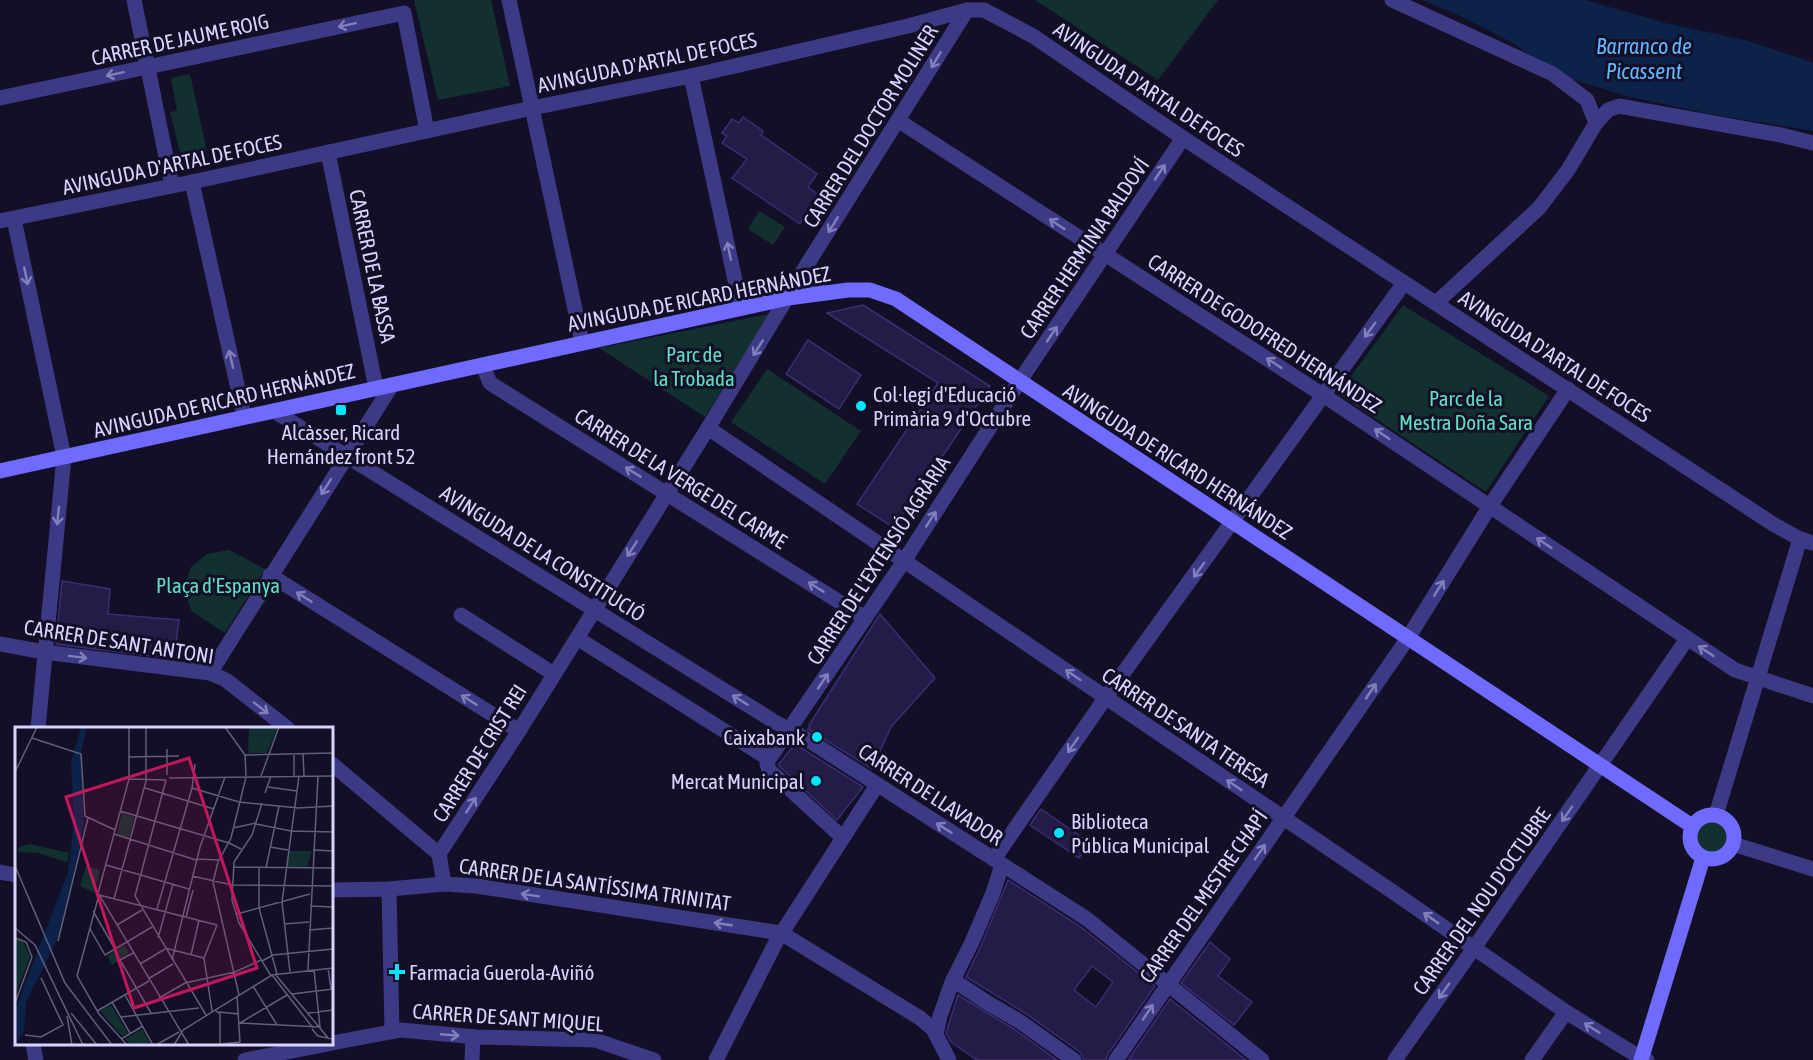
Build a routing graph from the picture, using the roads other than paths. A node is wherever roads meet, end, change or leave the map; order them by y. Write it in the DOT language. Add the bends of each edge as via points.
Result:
graph roads {
  1 [pos="134,0"];
  2 [pos="509,0"];
  3 [pos="1392,0"];
  4 [pos="964,5"];
  5 [pos="149,67"];
  6 [pos="691,76"];
  7 [pos="0,98"];
  8 [pos="532,108"];
  9 [pos="899,121"];
  10 [pos="1596,123"];
  11 [pos="427,131"];
  12 [pos="1183,138"];
  13 [pos="1813,143"];
  14 [pos="328,152"];
  15 [pos="192,182"];
  16 [pos="172,186"];
  17 [pos="7,220"];
  18 [pos="1104,254"];
  19 [pos="808,263"];
  20 [pos="1404,283"];
  21 [pos="824,293"];
  22 [pos="788,298"];
  23 [pos="1436,303"];
  24 [pos="741,308"];
  25 [pos="582,342"];
  26 [pos="483,366"];
  27 [pos="1019,382"];
  28 [pos="384,386"];
  29 [pos="1568,389"];
  30 [pos="1323,395"];
  31 [pos="274,411"];
  32 [pos="244,416"];
  33 [pos="708,428"];
  34 [pos="346,455"];
  35 [pos="64,458"];
  36 [pos="0,471"];
  37 [pos="667,493"];
  38 [pos="1490,506"];
  39 [pos="1233,522"];
  40 [pos="1807,541"];
  41 [pos="904,561"];
  42 [pos="270,575"];
  43 [pos="594,610"];
  44 [pos="461,615"];
  45 [pos="866,618"];
  46 [pos="577,638"];
  47 [pos="1408,638"];
  48 [pos="1687,639"];
  49 [pos="0,644"];
  50 [pos="44,652"];
  51 [pos="210,673"];
  52 [pos="554,674"];
  53 [pos="1758,679"];
  54 [pos="1813,696"];
  55 [pos="1106,697"];
  56 [pos="38,727"];
  57 [pos="285,727"];
  58 [pos="790,729"];
  59 [pos="519,731"];
  60 [pos="769,759"];
  61 [pos="333,765"];
  62 [pos="1600,766"];
  63 [pos="877,785"];
  64 [pos="1716,815"];
  65 [pos="1283,819"];
  66 [pos="1692,826"];
  67 [pos="842,837"];
  68 [pos="1733,844"];
  69 [pos="439,854"];
  70 [pos="1703,858"];
  71 [pos="998,862"];
  72 [pos="1813,869"];
  73 [pos="0,872"];
  74 [pos="15,875"];
  75 [pos="444,884"];
  76 [pos="388,889"];
  77 [pos="333,890"];
  78 [pos="781,933"];
  79 [pos="1474,948"];
  80 [pos="953,980"];
  81 [pos="1167,984"];
  82 [pos="1566,1012"];
  83 [pos="392,1031"];
  84 [pos="936,1034"];
  85 [pos="473,1037"];
  86 [pos="333,1042"];
  87 [pos="33,1045"];
  88 [pos="320,1045"];
  89 [pos="1643,1059"];
  90 [pos="36,1060"];
  91 [pos="245,1060"];
  92 [pos="472,1060"];
  93 [pos="654,1060"];
  94 [pos="716,1060"];
  95 [pos="949,1060"];
  96 [pos="1074,1060"];
  97 [pos="1116,1060"];
  98 [pos="1262,1060"];
  99 [pos="1395,1060"];
  100 [pos="1532,1060"];
  1 -- 5 [label="street"];
  2 -- 8 [label="street"];
  3 -- 10 [label="street" via="1553,74 1587,100"];
  4 -- 6 [label="street, AVINGUDA D'ARTAL DE FOCES" via="908,26"];
  4 -- 9 [label="street, CARRER DEL DOCTOR MOLINER, one-way"];
  4 -- 12 [label="street, AVINGUDA D'ARTAL DE FOCES" via="984,10 1033,36"];
  5 -- 7 [label="street, CARRER DE JAUME ROIG, one-way"];
  11 -- 5 [label="street, CARRER DE JAUME ROIG, one-way" via="404,13"];
  5 -- 16 [label="street"];
  6 -- 8 [label="street, AVINGUDA D'ARTAL DE FOCES"];
  24 -- 6 [label="street, one-way"];
  8 -- 11 [label="street, AVINGUDA D'ARTAL DE FOCES"];
  8 -- 25 [label="street"];
  18 -- 9 [label="street, CARRER DE GODOFRED HERNÁNDEZ, one-way"];
  9 -- 19 [label="street, CARRER DEL DOCTOR MOLINER, one-way"];
  10 -- 13 [label="street" via="1608,110 1619,106"];
  10 -- 23 [label="street" via="1539,208"];
  11 -- 14 [label="street, AVINGUDA D'ARTAL DE FOCES"];
  18 -- 12 [label="street, CARRER HERMINIA BALDOVÍ, one-way"];
  12 -- 20 [label="street, AVINGUDA D'ARTAL DE FOCES"];
  14 -- 15 [label="street, AVINGUDA D'ARTAL DE FOCES"];
  14 -- 28 [label="street, CARRER DE LA BASSA"];
  15 -- 16 [label="street, AVINGUDA D'ARTAL DE FOCES"];
  32 -- 15 [label="street, one-way"];
  16 -- 17 [label="street, AVINGUDA D'ARTAL DE FOCES"];
  17 -- 35 [label="street, one-way"];
  27 -- 18 [label="street, CARRER HERMINIA BALDOVÍ, one-way"];
  30 -- 18 [label="street, CARRER DE GODOFRED HERNÁNDEZ, one-way"];
  19 -- 21 [label="street" via="814,282"];
  19 -- 22 [label="street, CARRER DEL DOCTOR MOLINER"];
  20 -- 23 [label="street, AVINGUDA D'ARTAL DE FOCES"];
  20 -- 30 [label="street, one-way"];
  21 -- 22 [label="street, AVINGUDA DE RICARD HERNÁNDEZ"];
  21 -- 27 [label="street, AVINGUDA DE RICARD HERNÁNDEZ" via="870,290 896,300"];
  22 -- 24 [label="street, AVINGUDA DE RICARD HERNÁNDEZ"];
  22 -- 33 [label="street, CARRER DE CRIST REI, one-way"];
  23 -- 29 [label="street, AVINGUDA D'ARTAL DE FOCES"];
  24 -- 25 [label="street, AVINGUDA DE RICARD HERNÁNDEZ"];
  25 -- 26 [label="street, AVINGUDA DE RICARD HERNÁNDEZ"];
  26 -- 28 [label="street, AVINGUDA DE RICARD HERNÁNDEZ"];
  37 -- 26 [label="street, CARRER DE LA VERGE DEL CARME, one-way" via="490,383"];
  27 -- 39 [label="street, AVINGUDA DE RICARD HERNÁNDEZ"];
  41 -- 27 [label="street, CARRER DE L'EXTENSIÓ AGRÀRIA, one-way"];
  28 -- 31 [label="street, AVINGUDA DE RICARD HERNÁNDEZ"];
  28 -- 34 [label="street"];
  29 -- 38 [label="street, CARRER DEL MESTRE CHAPÍ"];
  29 -- 40 [label="street, AVINGUDA D'ARTAL DE FOCES" via="1773,524"];
  38 -- 30 [label="street, CARRER DE GODOFRED HERNÁNDEZ, one-way"];
  30 -- 39 [label="street"];
  31 -- 32 [label="street, AVINGUDA DE RICARD HERNÁNDEZ"];
  31 -- 34 [label="street, AVINGUDA DE LA CONSTITUCIÓ"];
  32 -- 35 [label="street, AVINGUDA DE RICARD HERNÁNDEZ"];
  33 -- 37 [label="street, CARRER DE CRIST REI"];
  33 -- 41 [label="street, CARRER DE SANTA TERESA"];
  34 -- 42 [label="street, one-way"];
  34 -- 43 [label="street, AVINGUDA DE LA CONSTITUCIÓ"];
  35 -- 36 [label="street, AVINGUDA DE RICARD HERNÁNDEZ"];
  35 -- 50 [label="street, one-way"];
  37 -- 43 [label="street, CARRER DE CRIST REI, one-way"];
  45 -- 37 [label="street, CARRER DE LA VERGE DEL CARME, one-way"];
  47 -- 38 [label="street, CARRER DEL MESTRE CHAPÍ, one-way"];
  48 -- 38 [label="street, CARRER DE GODOFRED HERNÁNDEZ, one-way"];
  39 -- 47 [label="street, AVINGUDA DE RICARD HERNÁNDEZ"];
  39 -- 55 [label="street, one-way"];
  40 -- 53 [label="street"];
  41 -- 45 [label="street, CARRER DE L'EXTENSIÓ AGRÀRIA"];
  55 -- 41 [label="street, CARRER DE SANTA TERESA, one-way"];
  42 -- 51 [label="street"];
  59 -- 42 [label="street, one-way"];
  43 -- 46 [label="street, CARRER DE CRIST REI"];
  58 -- 43 [label="street, AVINGUDA DE LA CONSTITUCIÓ, one-way"];
  44 -- 52 [label="street, CARRER DE CRIST REI"];
  58 -- 45 [label="street, CARRER DE L'EXTENSIÓ AGRÀRIA, one-way"];
  46 -- 52 [label="street, CARRER DE CRIST REI"];
  46 -- 60 [label="street"];
  47 -- 62 [label="street, AVINGUDA DE RICARD HERNÁNDEZ"];
  65 -- 47 [label="street, CARRER DEL MESTRE CHAPÍ, one-way"];
  53 -- 48 [label="street, CARRER DE GODOFRED HERNÁNDEZ, one-way" via="1735,670"];
  48 -- 62 [label="street, CARRER DEL NOU D'OCTUBRE"];
  49 -- 50 [label="street, CARRER DE SANT ANTONI"];
  50 -- 51 [label="street, CARRER DE SANT ANTONI, one-way"];
  50 -- 56 [label="street"];
  51 -- 57 [label="street, CARRER DE SANT ANTONI, one-way" via="226,680"];
  52 -- 59 [label="street, CARRER DE CRIST REI"];
  53 -- 54 [label="street, CARRER DE GODOFRED HERNÁNDEZ"];
  53 -- 64 [label="street"];
  65 -- 55 [label="street, CARRER DE SANTA TERESA, one-way"];
  55 -- 71 [label="street, one-way"];
  58 -- 60 [label="street"];
  58 -- 63 [label="street, CARRER DE LLAVADOR"];
  69 -- 59 [label="street, CARRER DE CRIST REI, one-way"];
  60 -- 67 [label="street" via="769,770"];
  61 -- 69 [label="street"];
  62 -- 66 [label="street, AVINGUDA DE RICARD HERNÁNDEZ"];
  62 -- 79 [label="street, CARRER DEL NOU D'OCTUBRE, one-way"];
  63 -- 67 [label="street"];
  71 -- 63 [label="street, CARRER DE LLAVADOR, one-way"];
  64 -- 66 [label="street" via="1702,817"];
  64 -- 68 [label="street" via="1731,825"];
  79 -- 65 [label="street, CARRER DE SANTA TERESA, one-way"];
  81 -- 65 [label="street, CARRER DEL MESTRE CHAPÍ, one-way"];
  66 -- 70 [label="street" via="1690,844"];
  67 -- 78 [label="street"];
  68 -- 70 [label="street" via="1724,856"];
  68 -- 72 [label="street"];
  69 -- 75 [label="street"];
  70 -- 89 [label="street"];
  71 -- 80 [label="street" via="989,903"];
  71 -- 81 [label="street, CARRER DE LLAVADOR" via="1087,920"];
  73 -- 74 [label="street"];
  75 -- 76 [label="street, CARRER DE LA SANTÍSSIMA TRINITAT"];
  78 -- 75 [label="street, CARRER DE LA SANTÍSSIMA TRINITAT, one-way"];
  76 -- 77 [label="street, CARRER DE LA SANTÍSSIMA TRINITAT"];
  76 -- 83 [label="street"];
  78 -- 84 [label="street" via="920,1018"];
  78 -- 94 [label="street"];
  79 -- 82 [label="street, CARRER DE SANTA TERESA"];
  79 -- 99 [label="street, CARRER DEL NOU D'OCTUBRE, one-way"];
  80 -- 84 [label="street"];
  80 -- 96 [label="street"];
  97 -- 81 [label="street, CARRER DEL MESTRE CHAPÍ, one-way"];
  81 -- 98 [label="street, CARRER DE LLAVADOR"];
  89 -- 82 [label="street, CARRER DE SANTA TERESA, one-way"];
  82 -- 100 [label="street"];
  83 -- 85 [label="street, CARRER DE SANT MIQUEL, one-way"];
  83 -- 86 [label="street, CARRER DE SANT MIQUEL"];
  84 -- 95 [label="street"];
  85 -- 92 [label="street"];
  85 -- 93 [label="street, CARRER DE SANT MIQUEL" via="595,1040"];
  87 -- 90 [label="street"];
  88 -- 91 [label="street, CARRER DE SANT MIQUEL"];
}
